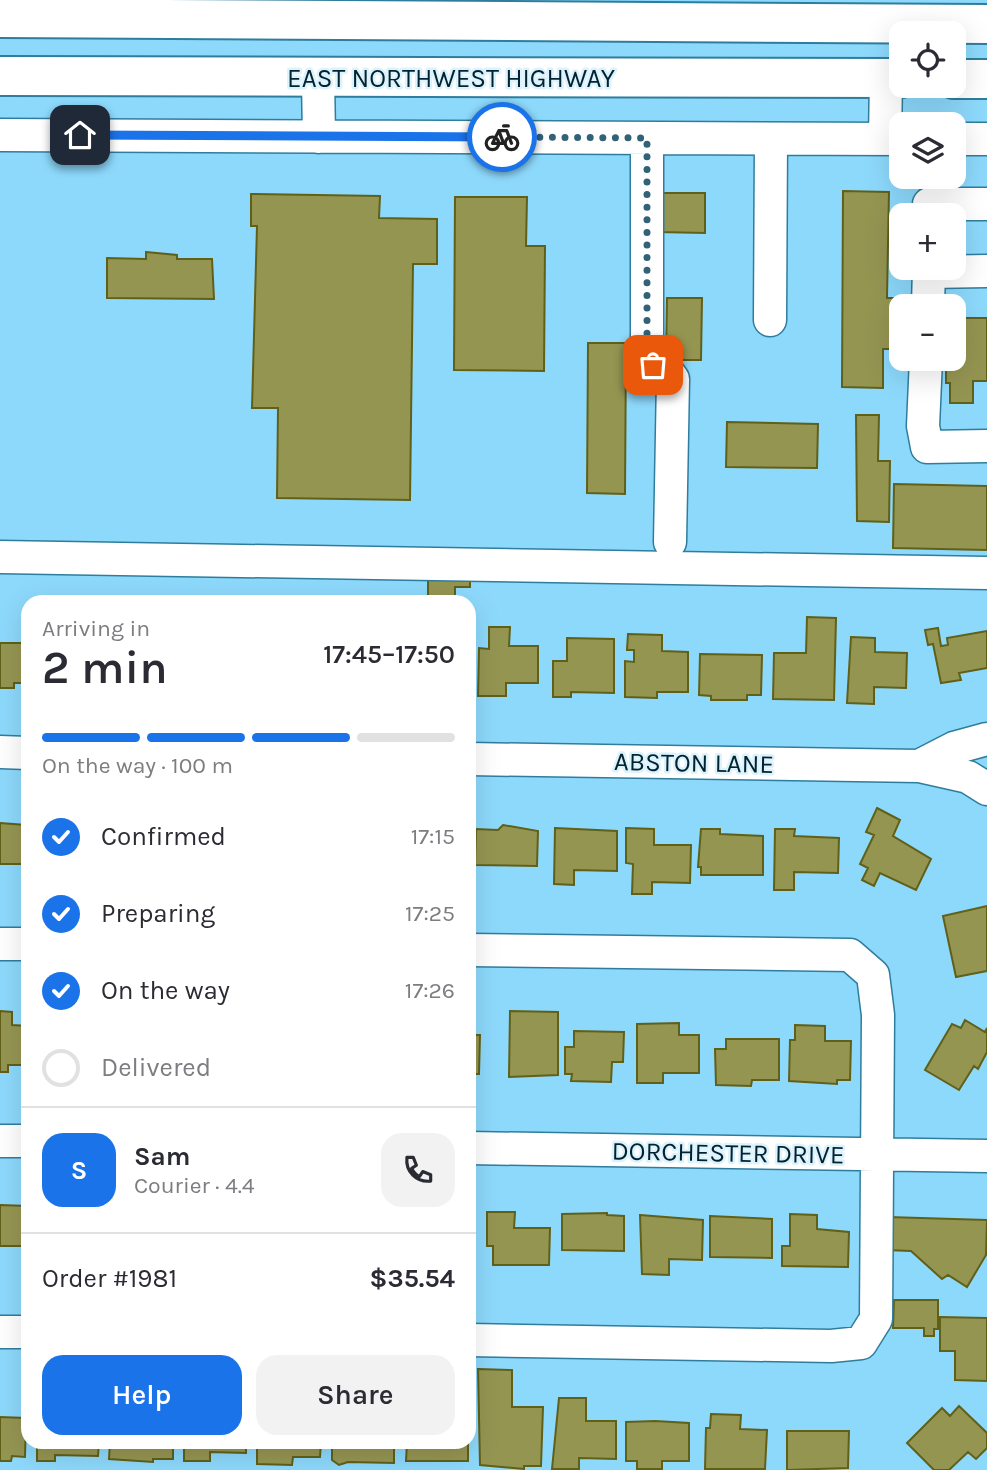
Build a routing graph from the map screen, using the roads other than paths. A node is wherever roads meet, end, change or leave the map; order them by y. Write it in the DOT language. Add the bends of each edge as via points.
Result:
graph roads {
  1 [pos="109,9"];
  2 [pos="429,10"];
  3 [pos="889,12"];
  4 [pos="0,18"];
  5 [pos="987,24"];
  6 [pos="0,76"];
  7 [pos="421,77"];
  8 [pos="318,78"];
  9 [pos="889,78"];
  10 [pos="966,79"];
  11 [pos="987,79"];
  12 [pos="0,135"];
  13 [pos="319,137"];
  14 [pos="647,138"];
  15 [pos="771,139"];
  16 [pos="889,139"];
  17 [pos="966,139"];
  18 [pos="987,139"];
  19 [pos="929,199"];
  20 [pos="987,204"];
  21 [pos="966,271"];
  22 [pos="987,271"];
  23 [pos="770,320"];
  24 [pos="925,371"];
  25 [pos="987,446"];
  26 [pos="670,542"];
  27 [pos="0,556"];
  28 [pos="987,573"];
  29 [pos="987,739"];
  30 [pos="0,752"];
  31 [pos="21,753"];
  32 [pos="476,759"];
  33 [pos="919,766"];
  34 [pos="987,789"];
  35 [pos="0,944"];
  36 [pos="21,944"];
  37 [pos="476,950"];
  38 [pos="0,1141"];
  39 [pos="21,1141"];
  40 [pos="476,1148"];
  41 [pos="876,1155"];
  42 [pos="987,1156"];
  43 [pos="0,1332"];
  44 [pos="21,1332"];
  45 [pos="476,1340"];
  1 -- 2 [label="main road"];
  1 -- 4 [label="main road"];
  2 -- 3 [label="main road"];
  2 -- 7 [label="main road"];
  3 -- 5 [label="main road"];
  6 -- 8 [label="main road, EAST NORTHWEST HIGHWAY"];
  7 -- 8 [label="main road, EAST NORTHWEST HIGHWAY"];
  7 -- 9 [label="main road, EAST NORTHWEST HIGHWAY"];
  8 -- 13 [label="street"];
  10 -- 11 [label="main road"];
  12 -- 13 [label="street"];
  13 -- 14 [label="street"];
  14 -- 15 [label="street"];
  14 -- 26 [label="street" via="647,360 673,379"];
  15 -- 16 [label="street"];
  15 -- 23 [label="street"];
  17 -- 18 [label="street"];
  19 -- 20 [label="street"];
  21 -- 22 [label="street"];
  24 -- 25 [label="street" via="923,426 928,447"];
  27 -- 28 [label="street"];
  29 -- 33 [label="street" via="954,748"];
  30 -- 31 [label="street"];
  32 -- 33 [label="street, ABSTON LANE"];
  33 -- 34 [label="street, ABSTON LANE" via="968,777"];
  35 -- 36 [label="street"];
  37 -- 41 [label="street" via="850,955 873,975 877,1001"];
  38 -- 39 [label="street"];
  40 -- 41 [label="street, DORCHESTER DRIVE"];
  41 -- 42 [label="street, DORCHESTER DRIVE"];
  41 -- 45 [label="street" via="876,1319 861,1343"];
  43 -- 44 [label="street"];
}
